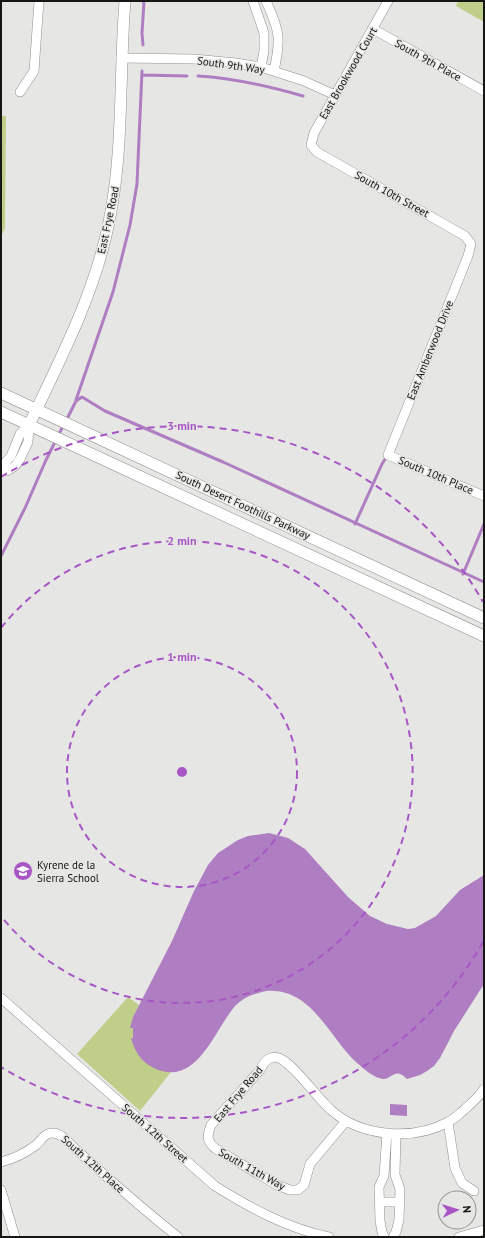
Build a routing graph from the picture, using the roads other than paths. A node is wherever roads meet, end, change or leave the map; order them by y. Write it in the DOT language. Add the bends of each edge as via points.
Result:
graph roads {
  1 [pos="39,1"];
  2 [pos="126,1"];
  3 [pos="253,1"];
  4 [pos="266,1"];
  5 [pos="388,1"];
  6 [pos="373,29"];
  7 [pos="122,58"];
  8 [pos="261,67"];
  9 [pos="274,71"];
  10 [pos="484,91"];
  11 [pos="20,92"];
  12 [pos="335,95"];
  13 [pos="311,145"];
  14 [pos="471,244"];
  15 [pos="1,393"];
  16 [pos="36,409"];
  17 [pos="1,412"];
  18 [pos="29,425"];
  19 [pos="388,455"];
  20 [pos="16,457"];
  21 [pos="1,467"];
  22 [pos="1,471"];
  23 [pos="484,496"];
  24 [pos="293,529"];
  25 [pos="287,545"];
  26 [pos="484,618"];
  27 [pos="484,636"];
  28 [pos="1,998"];
  29 [pos="484,1089"];
  30 [pos="346,1121"];
  31 [pos="448,1122"];
  32 [pos="208,1134"];
  33 [pos="391,1134"];
  34 [pos="1,1162"];
  35 [pos="1,1190"];
  36 [pos="472,1190"];
  37 [pos="379,1202"];
  38 [pos="399,1202"];
  39 [pos="484,1230"];
  40 [pos="15,1237"];
  41 [pos="178,1237"];
  42 [pos="329,1237"];
  43 [pos="384,1237"];
  44 [pos="393,1237"];
  45 [pos="460,1237"];
  1 -- 11 [label="street" via="34,71"];
  2 -- 7 [label="street, East Frye Road"];
  3 -- 8 [label="street" via="264,33 265,46"];
  4 -- 9 [label="street" via="278,32"];
  5 -- 6 [label="street, East Brookwood Court"];
  6 -- 10 [label="street, South 9th Place"];
  6 -- 12 [label="street, East Brookwood Court"];
  7 -- 8 [label="street, South 9th Way" via="194,59"];
  7 -- 16 [label="street, East Frye Road" via="117,167 106,238 80,314"];
  8 -- 9 [label="street, South 9th Way"];
  9 -- 12 [label="street, South 9th Way"];
  12 -- 13 [label="street, East Brookwood Court" via="314,133"];
  13 -- 14 [label="street, South 10th Street" via="317,152 465,236"];
  14 -- 19 [label="street, East Amberwood Drive"];
  15 -- 16 [label="street, South Desert Foothills Parkway"];
  16 -- 18 [label="street, East Frye Road"];
  16 -- 24 [label="street, South Desert Foothills Parkway"];
  17 -- 18 [label="street, South Desert Foothills Parkway"];
  18 -- 20 [label="street, East Frye Road" via="20,434"];
  18 -- 25 [label="street, South Desert Foothills Parkway"];
  19 -- 23 [label="street, South 10th Place"];
  20 -- 21 [label="street, East Frye Road"];
  20 -- 22 [label="street, East Frye Road" via="15,466"];
  24 -- 25 [label="street"];
  24 -- 26 [label="street, South Desert Foothills Parkway"];
  25 -- 27 [label="street, South Desert Foothills Parkway"];
  28 -- 42 [label="street, South 12th Street" via="215,1186 251,1208 306,1232"];
  29 -- 31 [label="street" via="470,1105"];
  30 -- 32 [label="street, South 11th Way" via="310,1164 304,1185 298,1190 277,1185 216,1149 210,1144"];
  30 -- 32 [label="street, East Frye Road" via="327,1106 285,1062 272,1057 265,1061 211,1125"];
  30 -- 33 [label="street" via="359,1127"];
  31 -- 33 [label="street" via="421,1131"];
  31 -- 36 [label="street" via="455,1168 462,1183"];
  33 -- 37 [label="street" via="384,1176 379,1187"];
  33 -- 38 [label="street" via="395,1175 400,1188"];
  34 -- 41 [label="street, South 12th Place" via="25,1152 45,1135 53,1132 62,1135 70,1145"];
  35 -- 40 [label="street"];
  37 -- 38 [label="street"];
  37 -- 43 [label="street"];
  38 -- 44 [label="street" via="399,1220"];
  39 -- 45 [label="street"];
}
